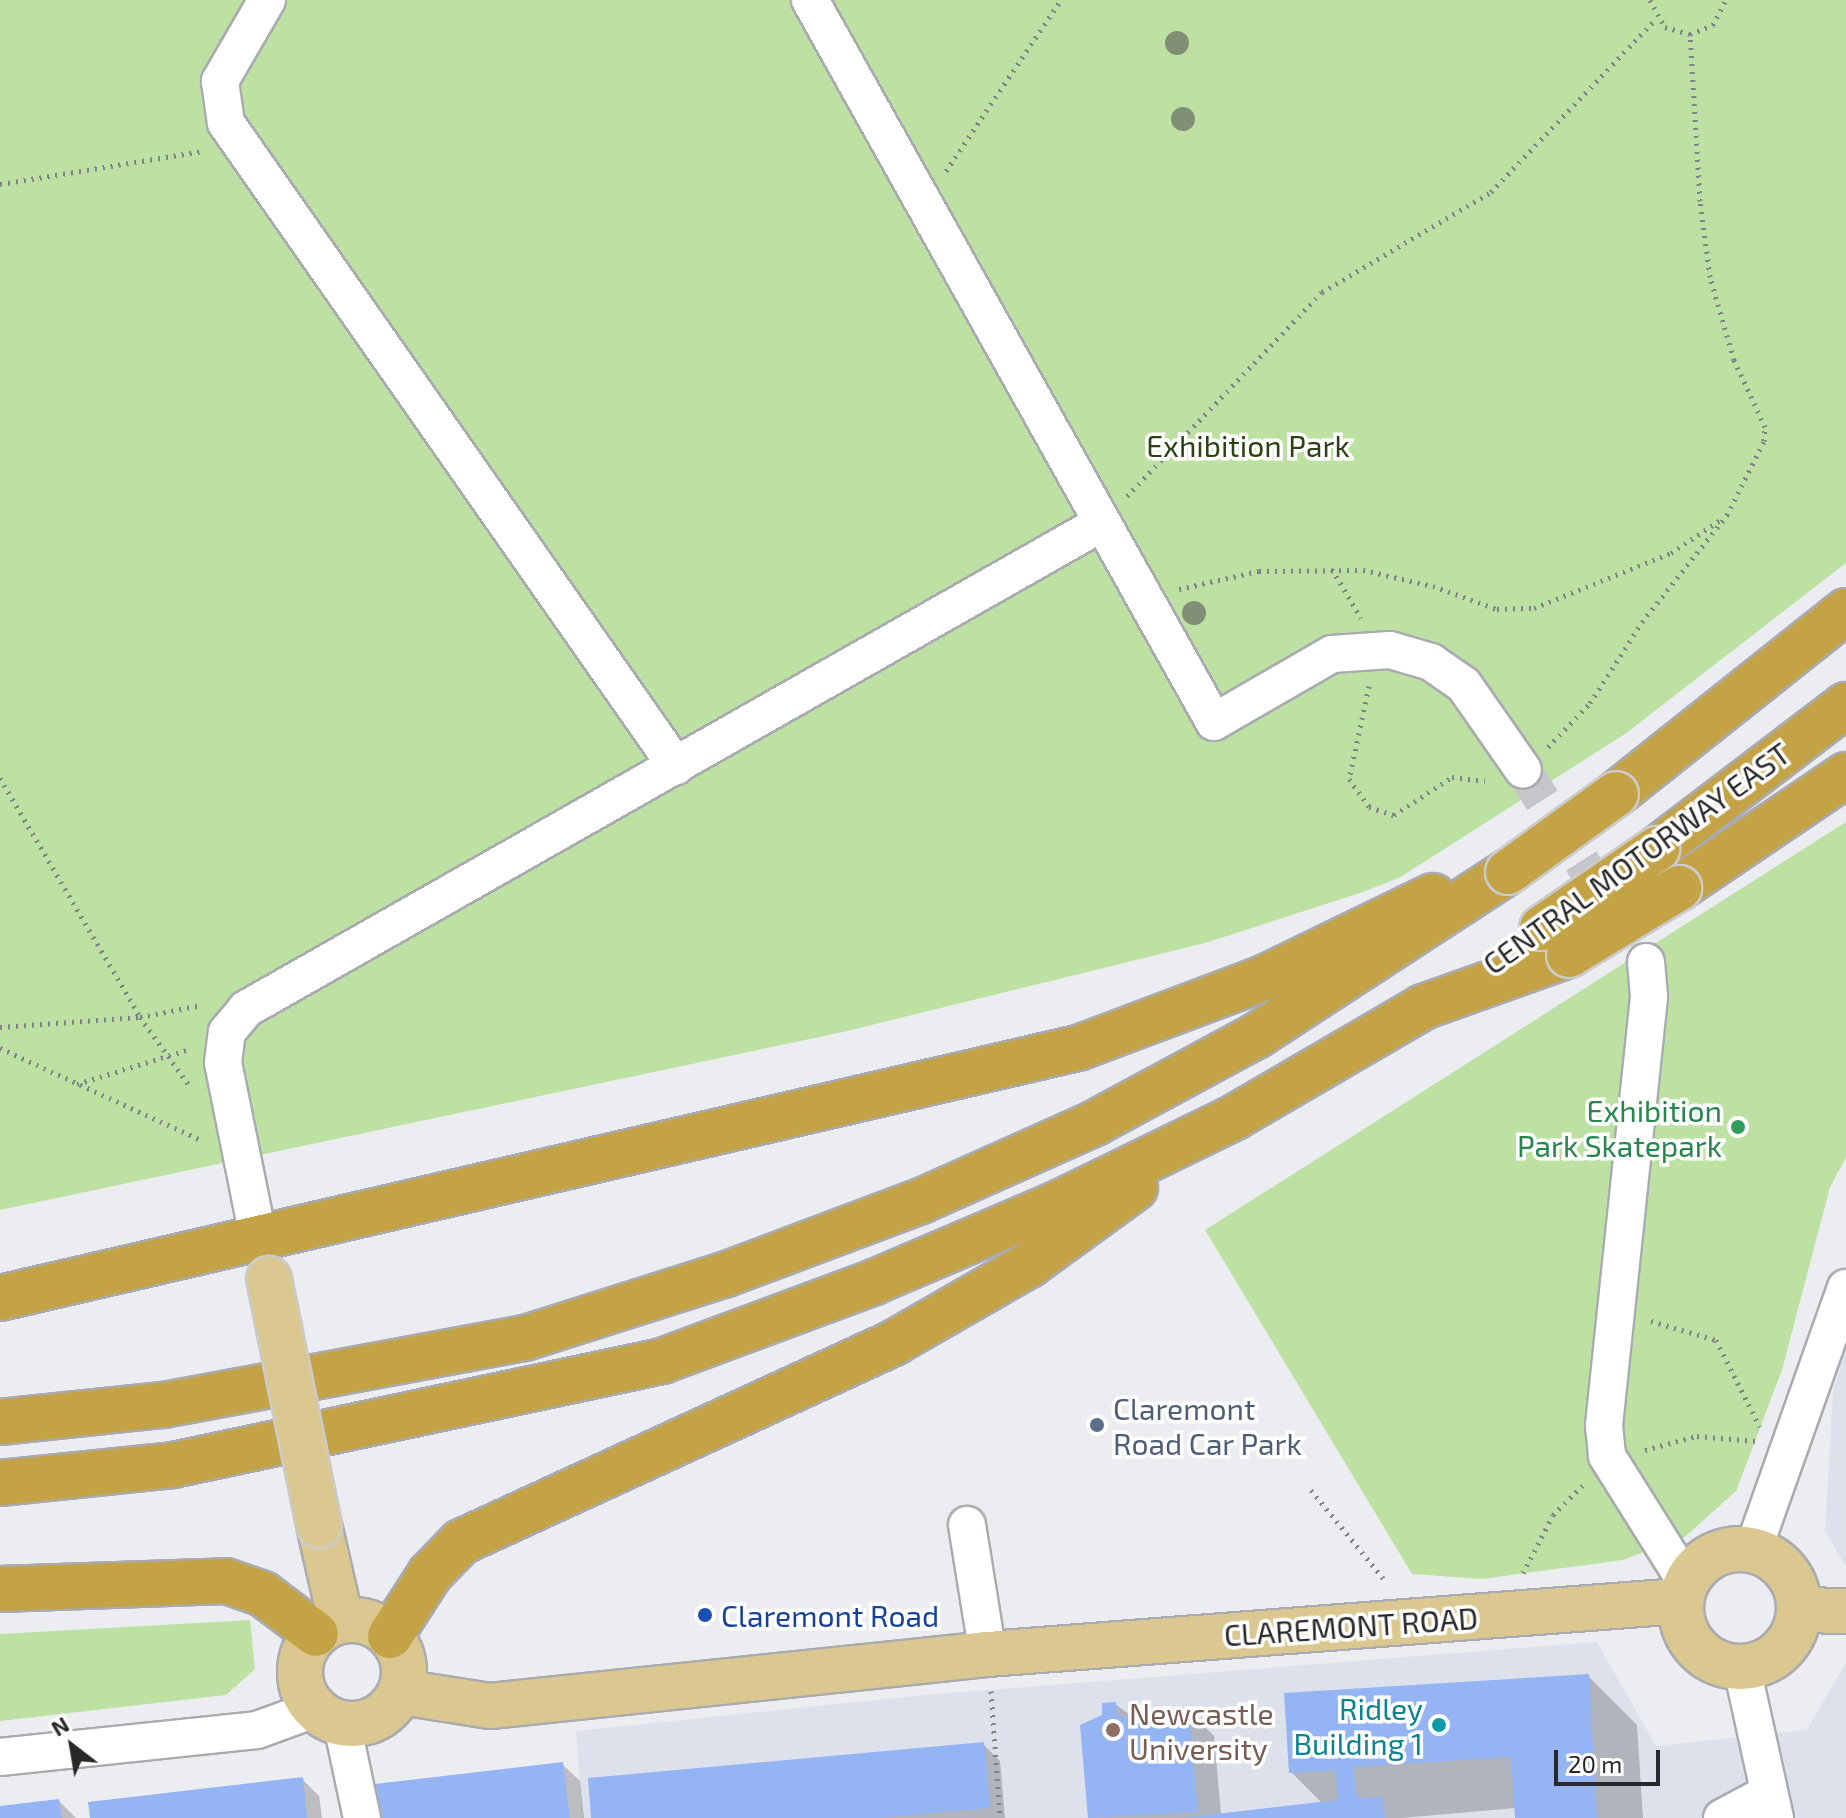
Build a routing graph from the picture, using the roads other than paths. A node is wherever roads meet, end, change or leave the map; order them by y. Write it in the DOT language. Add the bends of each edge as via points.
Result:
graph roads {
  1 [pos="267,0"];
  2 [pos="810,0"];
  3 [pos="1100,524"];
  4 [pos="1843,616"];
  5 [pos="1846,705"];
  6 [pos="676,766"];
  7 [pos="1523,770"];
  8 [pos="1846,775"];
  9 [pos="1508,872"];
  10 [pos="1556,942"];
  11 [pos="1646,962"];
  12 [pos="1235,1117"];
  13 [pos="264,1260"];
  14 [pos="1846,1288"];
  15 [pos="0,1298"];
  16 [pos="0,1422"];
  17 [pos="0,1483"];
  18 [pos="967,1525"];
  19 [pos="1753,1550"];
  20 [pos="0,1589"];
  21 [pos="1683,1592"];
  22 [pos="1799,1610"];
  23 [pos="1846,1611"];
  24 [pos="328,1628"];
  25 [pos="390,1636"];
  26 [pos="988,1654"];
  27 [pos="1742,1668"];
  28 [pos="401,1692"];
  29 [pos="328,1717"];
  30 [pos="0,1757"];
  31 [pos="1771,1806"];
  32 [pos="362,1818"];
  33 [pos="1722,1818"];
  1 -- 6 [label="street" via="220,81 219,101 240,145"];
  2 -- 3 [label="street"];
  3 -- 6 [label="street"];
  3 -- 7 [label="street" via="1214,722 1332,654 1373,649 1409,654 1448,672 1479,702"];
  4 -- 9 [label="highway, bridge"];
  5 -- 10 [label="highway, CENTRAL MOTORWAY EAST, bridge" via="1657,849"];
  6 -- 13 [label="street" via="246,1009 220,1018 240,1157"];
  8 -- 10 [label="highway, bridge" via="1679,888"];
  9 -- 13 [label="highway" via="1411,904 1262,979 1078,1048"];
  9 -- 16 [label="highway" via="1256,1036 1095,1123 921,1201 724,1275 525,1338 163,1405"];
  10 -- 12 [label="highway" via="1423,1007"];
  11 -- 21 [label="street" via="1649,997 1604,1426 1607,1456"];
  12 -- 17 [label="highway" via="1057,1204 874,1282 662,1361 173,1465"];
  12 -- 25 [label="highway" via="1029,1265 895,1342 461,1542 430,1574"];
  13 -- 15 [label="highway"];
  13 -- 24 [label="main road, bridge" via="319,1525"];
  14 -- 19 [label="street"];
  18 -- 26 [label="street"];
  19 -- 21 [label="main road" via="1725,1551 1700,1564"];
  19 -- 22 [label="main road" via="1784,1568 1795,1586"];
  20 -- 24 [label="highway" via="226,1581"];
  21 -- 26 [label="main road, CLAREMONT ROAD" via="1418,1621"];
  21 -- 27 [label="main road" via="1684,1630 1697,1650 1721,1665"];
  22 -- 23 [label="main road"];
  22 -- 27 [label="main road" via="1786,1646 1767,1662"];
  24 -- 25 [label="main road" via="376,1625"];
  24 -- 29 [label="main road" via="306,1647 300,1671"];
  25 -- 28 [label="main road" via="404,1662"];
  26 -- 28 [label="main road, CLAREMONT ROAD" via="490,1706"];
  27 -- 31 [label="street"];
  28 -- 29 [label="main road" via="377,1718"];
  29 -- 30 [label="street" via="257,1730"];
  29 -- 32 [label="street"];
  31 -- 33 [label="street"];
}
